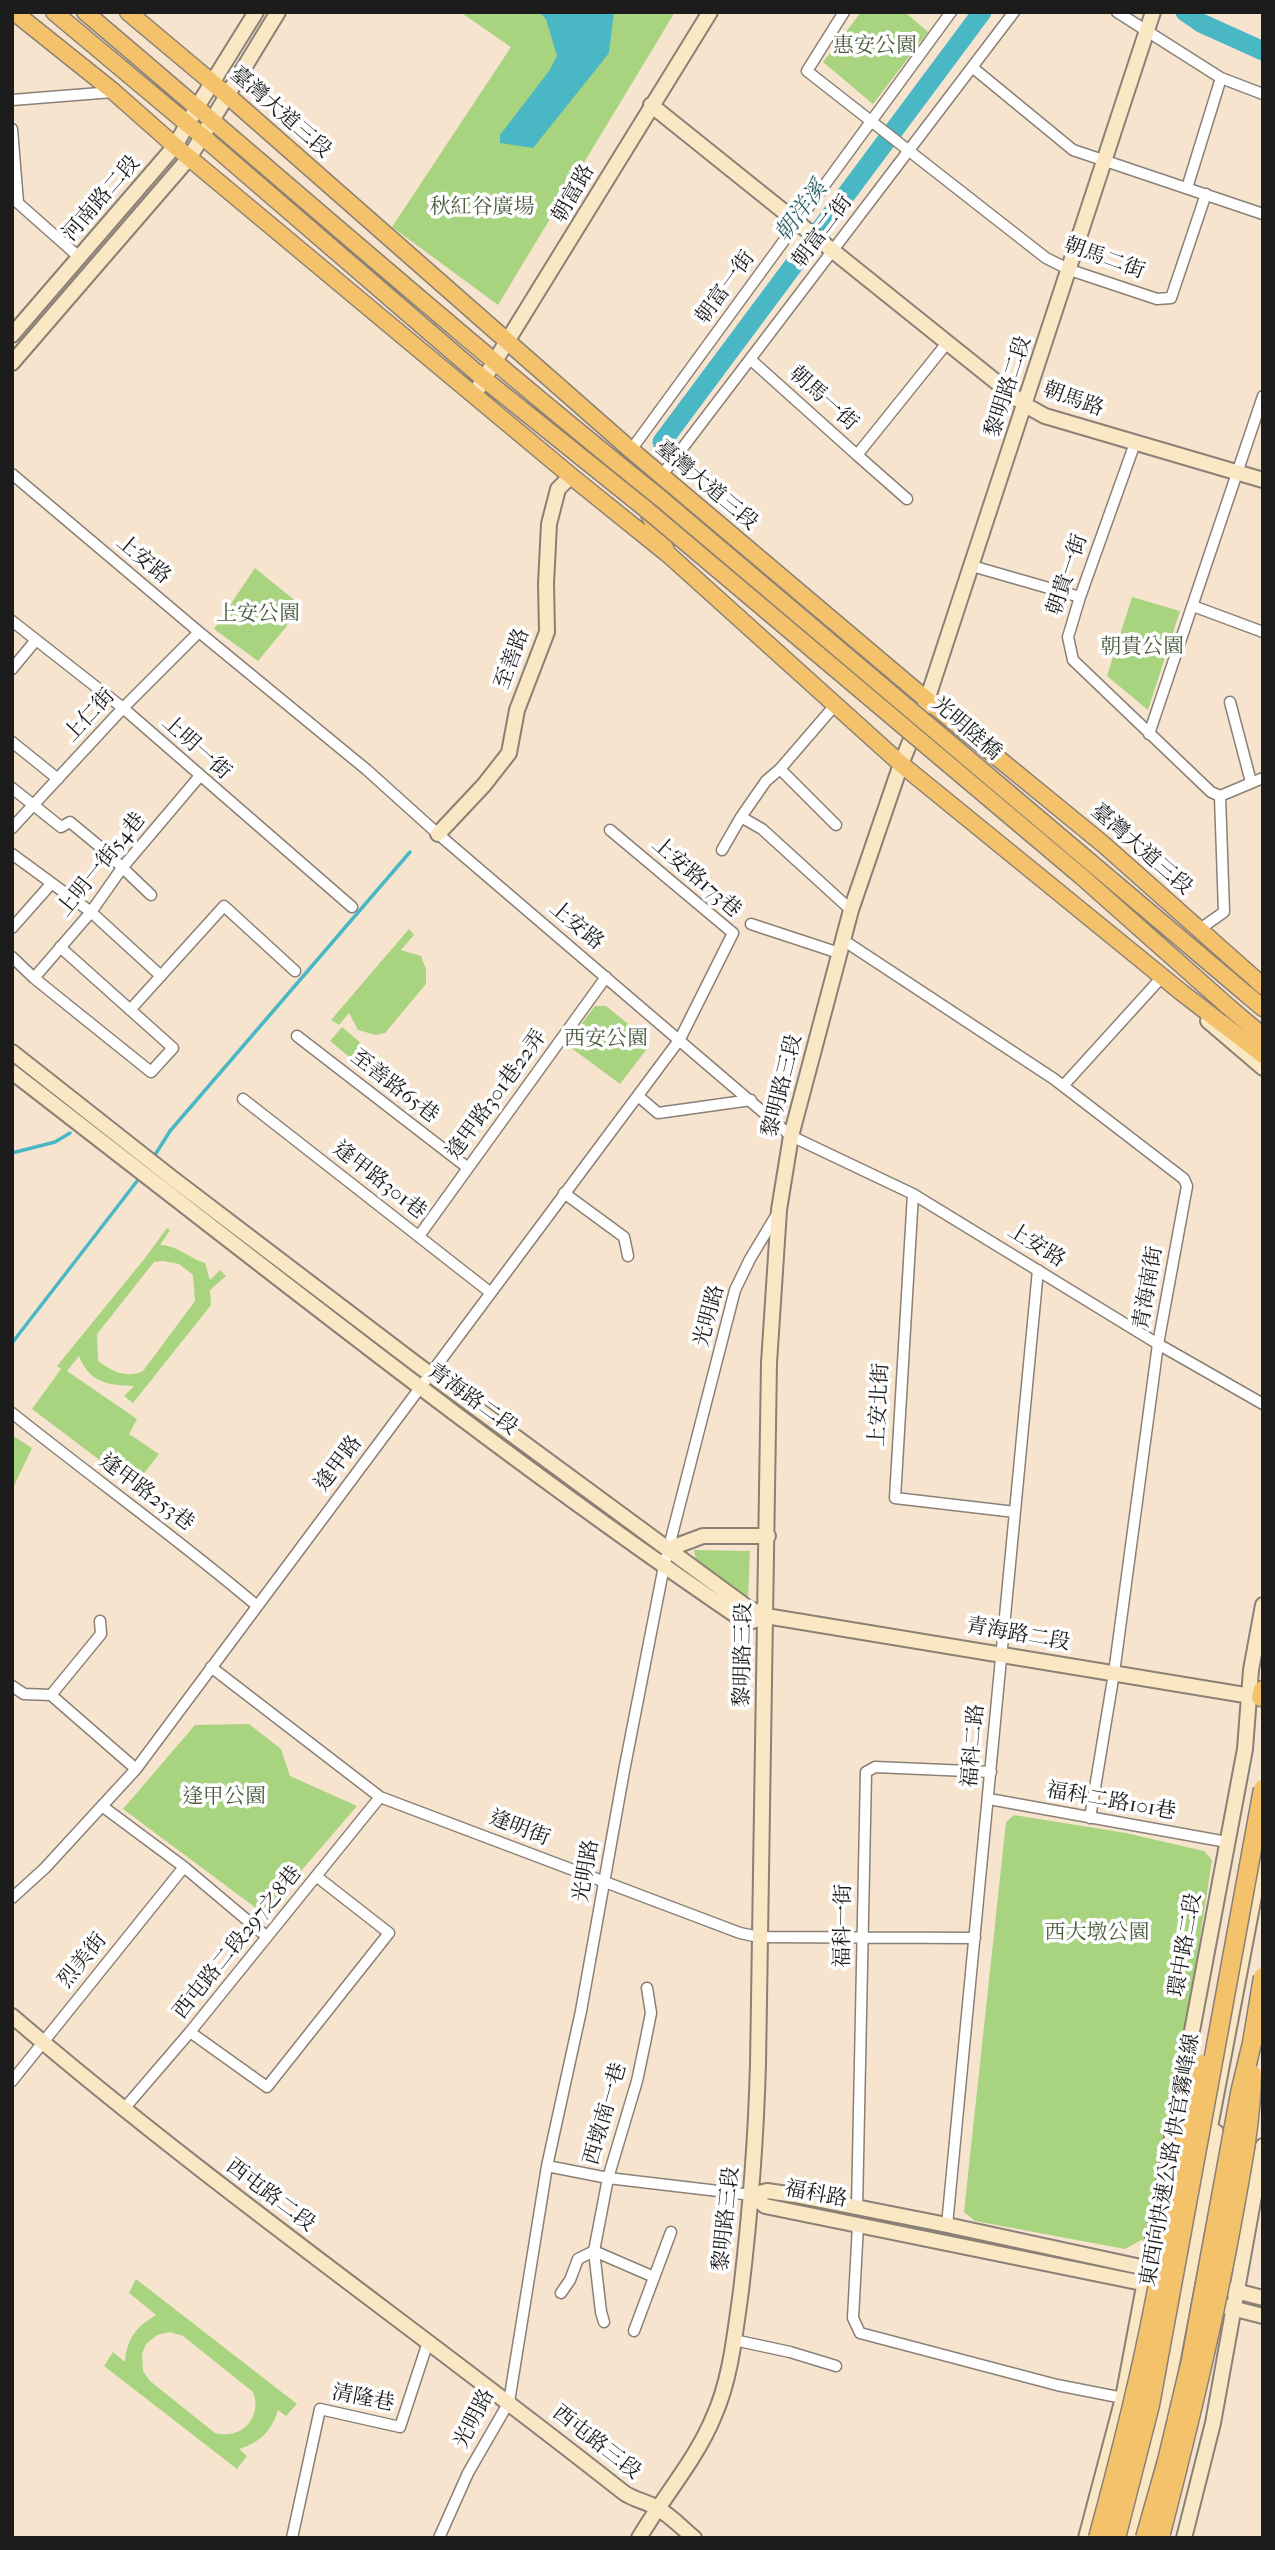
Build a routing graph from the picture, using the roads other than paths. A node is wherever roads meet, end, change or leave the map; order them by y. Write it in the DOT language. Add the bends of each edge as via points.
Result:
graph roads {
  1 [pos="14,12"];
  2 [pos="54,12"];
  3 [pos="85,12"];
  4 [pos="128,12"];
  5 [pos="256,12"];
  6 [pos="278,12"];
  7 [pos="710,12"];
  8 [pos="844,12"];
  9 [pos="951,12"];
  10 [pos="1014,12"];
  11 [pos="1117,12"];
  12 [pos="1150,22"];
  13 [pos="972,68"];
  14 [pos="1221,78"];
  15 [pos="212,82"];
  16 [pos="114,92"];
  17 [pos="227,94"];
  18 [pos="1263,94"];
  19 [pos="12,100"];
  20 [pos="651,105"];
  21 [pos="197,107"];
  22 [pos="213,119"];
  23 [pos="871,121"];
  24 [pos="187,123"];
  25 [pos="12,129"];
  26 [pos="202,136"];
  27 [pos="175,146"];
  28 [pos="909,151"];
  29 [pos="189,158"];
  30 [pos="1106,160"];
  31 [pos="1187,188"];
  32 [pos="1206,194"];
  33 [pos="1263,214"];
  34 [pos="798,222"];
  35 [pos="833,250"];
  36 [pos="79,257"];
  37 [pos="1070,270"];
  38 [pos="12,335"];
  39 [pos="508,343"];
  40 [pos="947,343"];
  41 [pos="750,359"];
  42 [pos="12,363"];
  43 [pos="495,363"];
  44 [pos="484,379"];
  45 [pos="474,396"];
  46 [pos="1263,396"];
  47 [pos="1026,405"];
  48 [pos="1135,443"];
  49 [pos="631,450"];
  50 [pos="856,455"];
  51 [pos="1238,472"];
  52 [pos="12,474"];
  53 [pos="662,475"];
  54 [pos="571,476"];
  55 [pos="1263,480"];
  56 [pos="659,497"];
  57 [pos="907,499"];
  58 [pos="647,510"];
  59 [pos="669,555"];
  60 [pos="972,566"];
  61 [pos="1080,597"];
  62 [pos="1193,606"];
  63 [pos="12,621"];
  64 [pos="199,632"];
  65 [pos="1263,632"];
  66 [pos="36,640"];
  67 [pos="12,669"];
  68 [pos="927,700"];
  69 [pos="1230,702"];
  70 [pos="836,704"];
  71 [pos="123,708"];
  72 [pos="1149,734"];
  73 [pos="12,742"];
  74 [pos="901,764"];
  75 [pos="780,769"];
  76 [pos="199,777"];
  77 [pos="1263,778"];
  78 [pos="58,779"];
  79 [pos="1251,782"];
  80 [pos="12,788"];
  81 [pos="1220,796"];
  82 [pos="34,805"];
  83 [pos="741,817"];
  84 [pos="836,825"];
  85 [pos="12,828"];
  86 [pos="610,830"];
  87 [pos="438,834"];
  88 [pos="722,850"];
  89 [pos="12,854"];
  90 [pos="122,868"];
  91 [pos="51,884"];
  92 [pos="151,895"];
  93 [pos="352,907"];
  94 [pos="851,910"];
  95 [pos="92,912"];
  96 [pos="751,924"];
  97 [pos="12,928"];
  98 [pos="1200,929"];
  99 [pos="60,947"];
  100 [pos="841,947"];
  101 [pos="12,957"];
  102 [pos="295,971"];
  103 [pos="161,976"];
  104 [pos="606,977"];
  105 [pos="1162,977"];
  106 [pos="34,978"];
  107 [pos="1263,982"];
  108 [pos="1181,992"];
  109 [pos="1263,1008"];
  110 [pos="130,1010"];
  111 [pos="297,1036"];
  112 [pos="1263,1036"];
  113 [pos="680,1039"];
  114 [pos="12,1052"];
  115 [pos="1263,1058"];
  116 [pos="1263,1068"];
  117 [pos="12,1072"];
  118 [pos="1063,1086"];
  119 [pos="638,1096"];
  120 [pos="243,1099"];
  121 [pos="751,1100"];
  122 [pos="791,1136"];
  123 [pos="131,1155"];
  124 [pos="468,1168"];
  125 [pos="167,1184"];
  126 [pos="564,1193"];
  127 [pos="913,1194"];
  128 [pos="779,1210"];
  129 [pos="419,1236"];
  130 [pos="628,1256"];
  131 [pos="1038,1270"];
  132 [pos="491,1293"];
  133 [pos="1158,1344"];
  134 [pos="430,1375"];
  135 [pos="420,1389"];
  136 [pos="1263,1405"];
  137 [pos="12,1413"];
  138 [pos="1015,1512"];
  139 [pos="768,1536"];
  140 [pos="668,1549"];
  141 [pos="664,1566"];
  142 [pos="256,1605"];
  143 [pos="1263,1605"];
  144 [pos="765,1616"];
  145 [pos="100,1621"];
  146 [pos="1002,1653"];
  147 [pos="211,1667"];
  148 [pos="1114,1673"];
  149 [pos="12,1686"];
  150 [pos="51,1695"];
  151 [pos="1259,1695"];
  152 [pos="136,1769"];
  153 [pos="991,1772"];
  154 [pos="1263,1789"];
  155 [pos="380,1797"];
  156 [pos="989,1799"];
  157 [pos="102,1806"];
  158 [pos="1090,1818"];
  159 [pos="1227,1842"];
  160 [pos="1263,1849"];
  161 [pos="184,1867"];
  162 [pos="316,1877"];
  163 [pos="605,1882"];
  164 [pos="1263,1891"];
  165 [pos="12,1898"];
  166 [pos="266,1936"];
  167 [pos="759,1937"];
  168 [pos="864,1937"];
  169 [pos="975,1938"];
  170 [pos="1232,1954"];
  171 [pos="1263,1978"];
  172 [pos="647,1987"];
  173 [pos="12,2016"];
  174 [pos="190,2032"];
  175 [pos="43,2042"];
  176 [pos="12,2081"];
  177 [pos="123,2110"];
  178 [pos="1263,2146"];
  179 [pos="547,2165"];
  180 [pos="608,2178"];
  181 [pos="752,2196"];
  182 [pos="857,2208"];
  183 [pos="858,2225"];
  184 [pos="947,2225"];
  185 [pos="671,2232"];
  186 [pos="594,2251"];
  187 [pos="1148,2268"];
  188 [pos="654,2277"];
  189 [pos="1183,2278"];
  190 [pos="1145,2283"];
  191 [pos="1235,2292"];
  192 [pos="561,2293"];
  193 [pos="1181,2294"];
  194 [pos="1263,2298"];
  195 [pos="1233,2309"];
  196 [pos="1263,2316"];
  197 [pos="604,2322"];
  198 [pos="634,2331"];
  199 [pos="734,2340"];
  200 [pos="428,2342"];
  201 [pos="836,2366"];
  202 [pos="1124,2398"];
  203 [pos="509,2402"];
  204 [pos="657,2508"];
  205 [pos="1155,2536"];
  206 [pos="292,2538"];
  207 [pos="439,2538"];
  208 [pos="639,2538"];
  209 [pos="694,2538"];
  210 [pos="1086,2538"];
  211 [pos="1098,2538"];
  212 [pos="1117,2538"];
  213 [pos="1128,2538"];
  214 [pos="1184,2538"];
  1 -- 16 [label="main road"];
  2 -- 24 [label="main road"];
  3 -- 21 [label="main road, 臺灣大道三段"];
  4 -- 15 [label="main road, 臺灣大道三段"];
  5 -- 15 [label="street, 河南路二段"];
  6 -- 17 [label="street, 河南路二段"];
  7 -- 20 [label="street, 朝富路"];
  8 -- 23 [label="street" via="807,71"];
  9 -- 23 [label="street, 朝富一街"];
  10 -- 13 [label="street, 朝富二街"];
  11 -- 12 [label="street"];
  12 -- 14 [label="street"];
  12 -- 30 [label="street, 黎明路二段"];
  13 -- 28 [label="street, 朝富二街"];
  13 -- 30 [label="street" via="1073,150"];
  14 -- 18 [label="street"];
  14 -- 31 [label="street"];
  15 -- 17 [label="main road, 臺灣大道三段"];
  15 -- 21 [label="street, 河南路二段"];
  16 -- 19 [label="street"];
  16 -- 27 [label="main road"];
  17 -- 22 [label="street, 河南路二段"];
  17 -- 39 [label="main road, 臺灣大道三段"];
  20 -- 34 [label="street"];
  20 -- 39 [label="street, 朝富路"];
  21 -- 22 [label="main road, 臺灣大道三段"];
  21 -- 24 [label="street, 河南路二段"];
  22 -- 26 [label="street, 河南路二段"];
  22 -- 43 [label="main road, 臺灣大道三段"];
  23 -- 28 [label="street, 朝馬二街"];
  23 -- 34 [label="street, 朝富一街"];
  24 -- 26 [label="main road"];
  24 -- 27 [label="street, 河南路二段"];
  25 -- 36 [label="street" via="18,203"];
  26 -- 29 [label="street, 河南路二段"];
  26 -- 44 [label="main road"];
  27 -- 29 [label="main road"];
  27 -- 36 [label="street, 河南路二段"];
  28 -- 35 [label="street, 朝富二街"];
  28 -- 37 [label="street, 朝馬二街" via="1045,258"];
  29 -- 42 [label="street, 河南路二段"];
  29 -- 45 [label="main road"];
  30 -- 31 [label="street"];
  30 -- 37 [label="street, 黎明路二段"];
  31 -- 32 [label="street"];
  32 -- 33 [label="street"];
  32 -- 37 [label="street, 朝馬二街" via="1171,298 1157,299"];
  34 -- 35 [label="street, 朝馬路"];
  34 -- 49 [label="street, 朝富一街"];
  35 -- 40 [label="street, 朝馬路"];
  35 -- 41 [label="street, 朝富二街"];
  36 -- 38 [label="street, 河南路二段"];
  37 -- 47 [label="street, 黎明路二段"];
  39 -- 43 [label="street, 朝富路"];
  39 -- 49 [label="main road, 臺灣大道三段"];
  40 -- 47 [label="street, 朝馬路"];
  40 -- 50 [label="street, 朝馬一街"];
  41 -- 50 [label="street, 朝馬一街"];
  41 -- 53 [label="street, 朝富二街"];
  43 -- 44 [label="street, 朝富路"];
  43 -- 56 [label="main road, 臺灣大道三段"];
  44 -- 45 [label="street, 朝富路"];
  44 -- 58 [label="main road"];
  45 -- 54 [label="main road"];
  46 -- 51 [label="street"];
  47 -- 48 [label="street, 朝馬路" via="1045,416"];
  47 -- 60 [label="street, 黎明路二段"];
  48 -- 51 [label="street, 朝馬路"];
  48 -- 61 [label="street, 朝貴一街"];
  49 -- 53 [label="main road, 臺灣大道三段"];
  50 -- 57 [label="street"];
  51 -- 55 [label="street, 朝馬路"];
  51 -- 62 [label="street"];
  52 -- 64 [label="street, 上安路"];
  53 -- 68 [label="main road, 臺灣大道三段"];
  54 -- 59 [label="main road"];
  54 -- 87 [label="street, 至善路" via="558,489 550,524 547,632 517,710 509,753"];
  56 -- 109 [label="main road, 光明陸橋, bridge"];
  58 -- 59 [label="main road"];
  58 -- 112 [label="main road, 光明陸橋, bridge" via="1082,876"];
  59 -- 70 [label="main road"];
  60 -- 61 [label="street"];
  60 -- 68 [label="street, 黎明路二段"];
  61 -- 72 [label="street, 朝貴一街" via="1068,637 1073,660"];
  62 -- 65 [label="street"];
  62 -- 72 [label="street"];
  63 -- 66 [label="street, 上明一街"];
  64 -- 71 [label="street, 上仁街"];
  64 -- 87 [label="street, 上安路"];
  66 -- 67 [label="street"];
  66 -- 71 [label="street, 上明一街"];
  68 -- 74 [label="street, 黎明路二段"];
  68 -- 98 [label="main road, 臺灣大道三段"];
  69 -- 79 [label="street"];
  70 -- 74 [label="main road"];
  70 -- 75 [label="street"];
  71 -- 76 [label="street, 上明一街"];
  71 -- 78 [label="street, 上仁街"];
  72 -- 81 [label="street, 朝貴一街"];
  73 -- 78 [label="street"];
  74 -- 94 [label="street, 黎明路三段"];
  74 -- 105 [label="main road"];
  75 -- 83 [label="street"];
  75 -- 84 [label="street"];
  76 -- 90 [label="street, 上明一街54巷"];
  76 -- 93 [label="street, 上明一街"];
  77 -- 79 [label="street"];
  78 -- 82 [label="street, 上仁街"];
  79 -- 81 [label="street"];
  80 -- 82 [label="street"];
  81 -- 98 [label="street" via="1224,912"];
  82 -- 85 [label="street, 上仁街"];
  82 -- 90 [label="street" via="61,827 70,822"];
  83 -- 88 [label="street"];
  83 -- 94 [label="street" via="762,829"];
  86 -- 113 [label="street, 上安路173巷" via="733,933"];
  87 -- 104 [label="street, 上安路"];
  89 -- 91 [label="street"];
  90 -- 92 [label="street"];
  90 -- 95 [label="street, 上明一街54巷"];
  91 -- 95 [label="street"];
  91 -- 97 [label="street"];
  94 -- 100 [label="street, 黎明路三段"];
  95 -- 99 [label="street, 上明一街54巷"];
  95 -- 103 [label="street"];
  96 -- 100 [label="street, 青海南街"];
  98 -- 107 [label="main road, 臺灣大道三段"];
  99 -- 106 [label="street, 上明一街54巷"];
  99 -- 110 [label="street"];
  100 -- 118 [label="street, 青海南街"];
  100 -- 122 [label="street, 黎明路三段"];
  101 -- 106 [label="street"];
  102 -- 103 [label="street" via="224,906"];
  103 -- 110 [label="street"];
  104 -- 113 [label="street, 上安路"];
  104 -- 124 [label="street, 逢甲路301巷22弄"];
  105 -- 108 [label="main road"];
  105 -- 118 [label="street"];
  106 -- 110 [label="street" via="150,1072 173,1048"];
  108 -- 115 [label="main road"];
  108 -- 116 [label="street"];
  111 -- 124 [label="street, 至善路65巷"];
  113 -- 119 [label="street, 逢甲路"];
  113 -- 121 [label="street, 上安路"];
  114 -- 123 [label="street"];
  117 -- 123 [label="street"];
  118 -- 133 [label="street, 青海南街" via="1184,1179 1187,1186"];
  119 -- 121 [label="street" via="658,1113"];
  119 -- 126 [label="street, 逢甲路"];
  120 -- 129 [label="street, 逢甲路301巷"];
  121 -- 122 [label="street, 上安路"];
  122 -- 127 [label="street, 上安路"];
  122 -- 128 [label="street, 黎明路三段"];
  123 -- 125 [label="street"];
  124 -- 129 [label="street, 逢甲路301巷22弄"];
  125 -- 134 [label="street, 青海路二段"];
  125 -- 135 [label="street, 青海路二段"];
  126 -- 130 [label="street" via="624,1237"];
  126 -- 132 [label="street, 逢甲路"];
  127 -- 131 [label="street, 上安路"];
  127 -- 138 [label="street, 上安北街" via="895,1498"];
  128 -- 139 [label="street, 黎明路三段" via="769,1363"];
  128 -- 140 [label="street, 光明路" via="735,1290"];
  129 -- 132 [label="street, 逢甲路301巷"];
  131 -- 133 [label="street, 上安路"];
  131 -- 138 [label="street, 福科二路"];
  132 -- 134 [label="street, 逢甲路"];
  133 -- 136 [label="street, 上安路"];
  133 -- 148 [label="street, 青海南街"];
  134 -- 135 [label="street, 逢甲路"];
  134 -- 140 [label="street, 青海路二段"];
  135 -- 141 [label="street, 青海路二段"];
  135 -- 142 [label="street, 逢甲路"];
  137 -- 142 [label="street, 逢甲路253巷"];
  138 -- 146 [label="street, 福科二路"];
  139 -- 140 [label="street" via="703,1536"];
  139 -- 144 [label="street, 黎明路三段"];
  140 -- 141 [label="street, 光明路"];
  140 -- 144 [label="street, 青海路二段"];
  141 -- 144 [label="street, 青海路二段" via="747,1623"];
  141 -- 163 [label="street, 光明路"];
  142 -- 147 [label="street, 逢甲路"];
  143 -- 151 [label="street" via="1251,1670"];
  144 -- 146 [label="street, 青海路二段"];
  144 -- 167 [label="street, 黎明路三段"];
  145 -- 150 [label="street" via="101,1634"];
  146 -- 148 [label="street, 青海路二段"];
  146 -- 153 [label="street, 福科二路"];
  147 -- 152 [label="street, 逢甲路"];
  147 -- 155 [label="street, 逢明街"];
  148 -- 151 [label="street, 青海路二段"];
  148 -- 158 [label="street, 青海南街"];
  149 -- 150 [label="street" via="24,1694"];
  150 -- 152 [label="street"];
  151 -- 159 [label="street, 環中路二段" via="1248,1724"];
  152 -- 157 [label="street, 逢甲路"];
  153 -- 156 [label="street, 福科二路"];
  153 -- 168 [label="street, 福科一街" via="875,1767 866,1772"];
  154 -- 170 [label="highway, 東西向快速公路 快官霧峰線, bridge"];
  155 -- 162 [label="street, 西屯路二段297之8巷"];
  155 -- 163 [label="street, 逢明街"];
  156 -- 158 [label="street, 福科二路101巷"];
  156 -- 169 [label="street, 福科二路"];
  157 -- 161 [label="street"];
  157 -- 165 [label="street, 逢甲路"];
  158 -- 159 [label="street, 福科二路101巷"];
  159 -- 187 [label="street, 環中路二段"];
  160 -- 189 [label="street"];
  161 -- 166 [label="street"];
  161 -- 175 [label="street, 烈美街"];
  162 -- 166 [label="street, 西屯路二段297之8巷"];
  162 -- 174 [label="street" via="389,1933 267,2087"];
  163 -- 167 [label="street, 逢明街"];
  163 -- 179 [label="street, 光明路"];
  164 -- 189 [label="street"];
  166 -- 174 [label="street, 西屯路二段297之8巷"];
  167 -- 168 [label="street, 逢明街"];
  167 -- 181 [label="street, 黎明路三段"];
  168 -- 169 [label="street, 逢明街"];
  168 -- 182 [label="street, 福科一街"];
  169 -- 184 [label="street, 福科二路"];
  170 -- 211 [label="highway, bridge" via="1186,2124 1151,2319"];
  170 -- 212 [label="highway, 東西向快速公路 快官霧峰線, bridge" via="1150,2405"];
  171 -- 205 [label="highway, bridge" via="1252,2043 1251,2113 1219,2294 1192,2415"];
  172 -- 180 [label="street, 西墩南一巷" via="651,2013 645,2043"];
  173 -- 175 [label="street, 西屯路二段"];
  174 -- 177 [label="street, 西屯路二段297之8巷"];
  175 -- 176 [label="street, 烈美街"];
  175 -- 177 [label="street, 西屯路二段"];
  177 -- 200 [label="street, 西屯路二段"];
  178 -- 191 [label="street"];
  179 -- 180 [label="street"];
  179 -- 203 [label="street, 光明路"];
  180 -- 181 [label="street"];
  180 -- 186 [label="street, 西墩南一巷"];
  181 -- 182 [label="street, 福科路" via="767,2191"];
  181 -- 183 [label="street, 福科路" via="765,2206"];
  181 -- 199 [label="street, 黎明路三段"];
  182 -- 184 [label="street, 福科路"];
  183 -- 190 [label="street, 福科路"];
  183 -- 202 [label="street" via="853,2318 860,2333"];
  184 -- 187 [label="street, 福科路"];
  185 -- 188 [label="street"];
  186 -- 188 [label="street"];
  186 -- 192 [label="street" via="578,2259"];
  186 -- 197 [label="street, 西墩南一巷"];
  187 -- 189 [label="street, 福科路"];
  187 -- 190 [label="street, 環中路二段"];
  188 -- 198 [label="street"];
  189 -- 191 [label="street, 福科路"];
  189 -- 193 [label="street"];
  190 -- 193 [label="street, 福科路"];
  190 -- 202 [label="street, 環中路二段"];
  191 -- 194 [label="street, 福科路"];
  191 -- 195 [label="street"];
  193 -- 195 [label="street, 福科路"];
  193 -- 212 [label="street"];
  193 -- 213 [label="street" via="1164,2406"];
  195 -- 196 [label="street, 福科路"];
  195 -- 214 [label="street" via="1213,2423"];
  199 -- 201 [label="street"];
  199 -- 204 [label="street, 黎明路三段" via="708,2431"];
  200 -- 203 [label="street, 西屯路二段"];
  200 -- 206 [label="street, 清隆巷" via="400,2427 320,2409"];
  202 -- 210 [label="street, 環中路二段"];
  203 -- 204 [label="street, 西屯路三段" via="629,2497"];
  203 -- 207 [label="street, 光明路" via="468,2473"];
  204 -- 208 [label="street, 黎明路三段"];
  204 -- 209 [label="street, 西屯路三段"];
}
